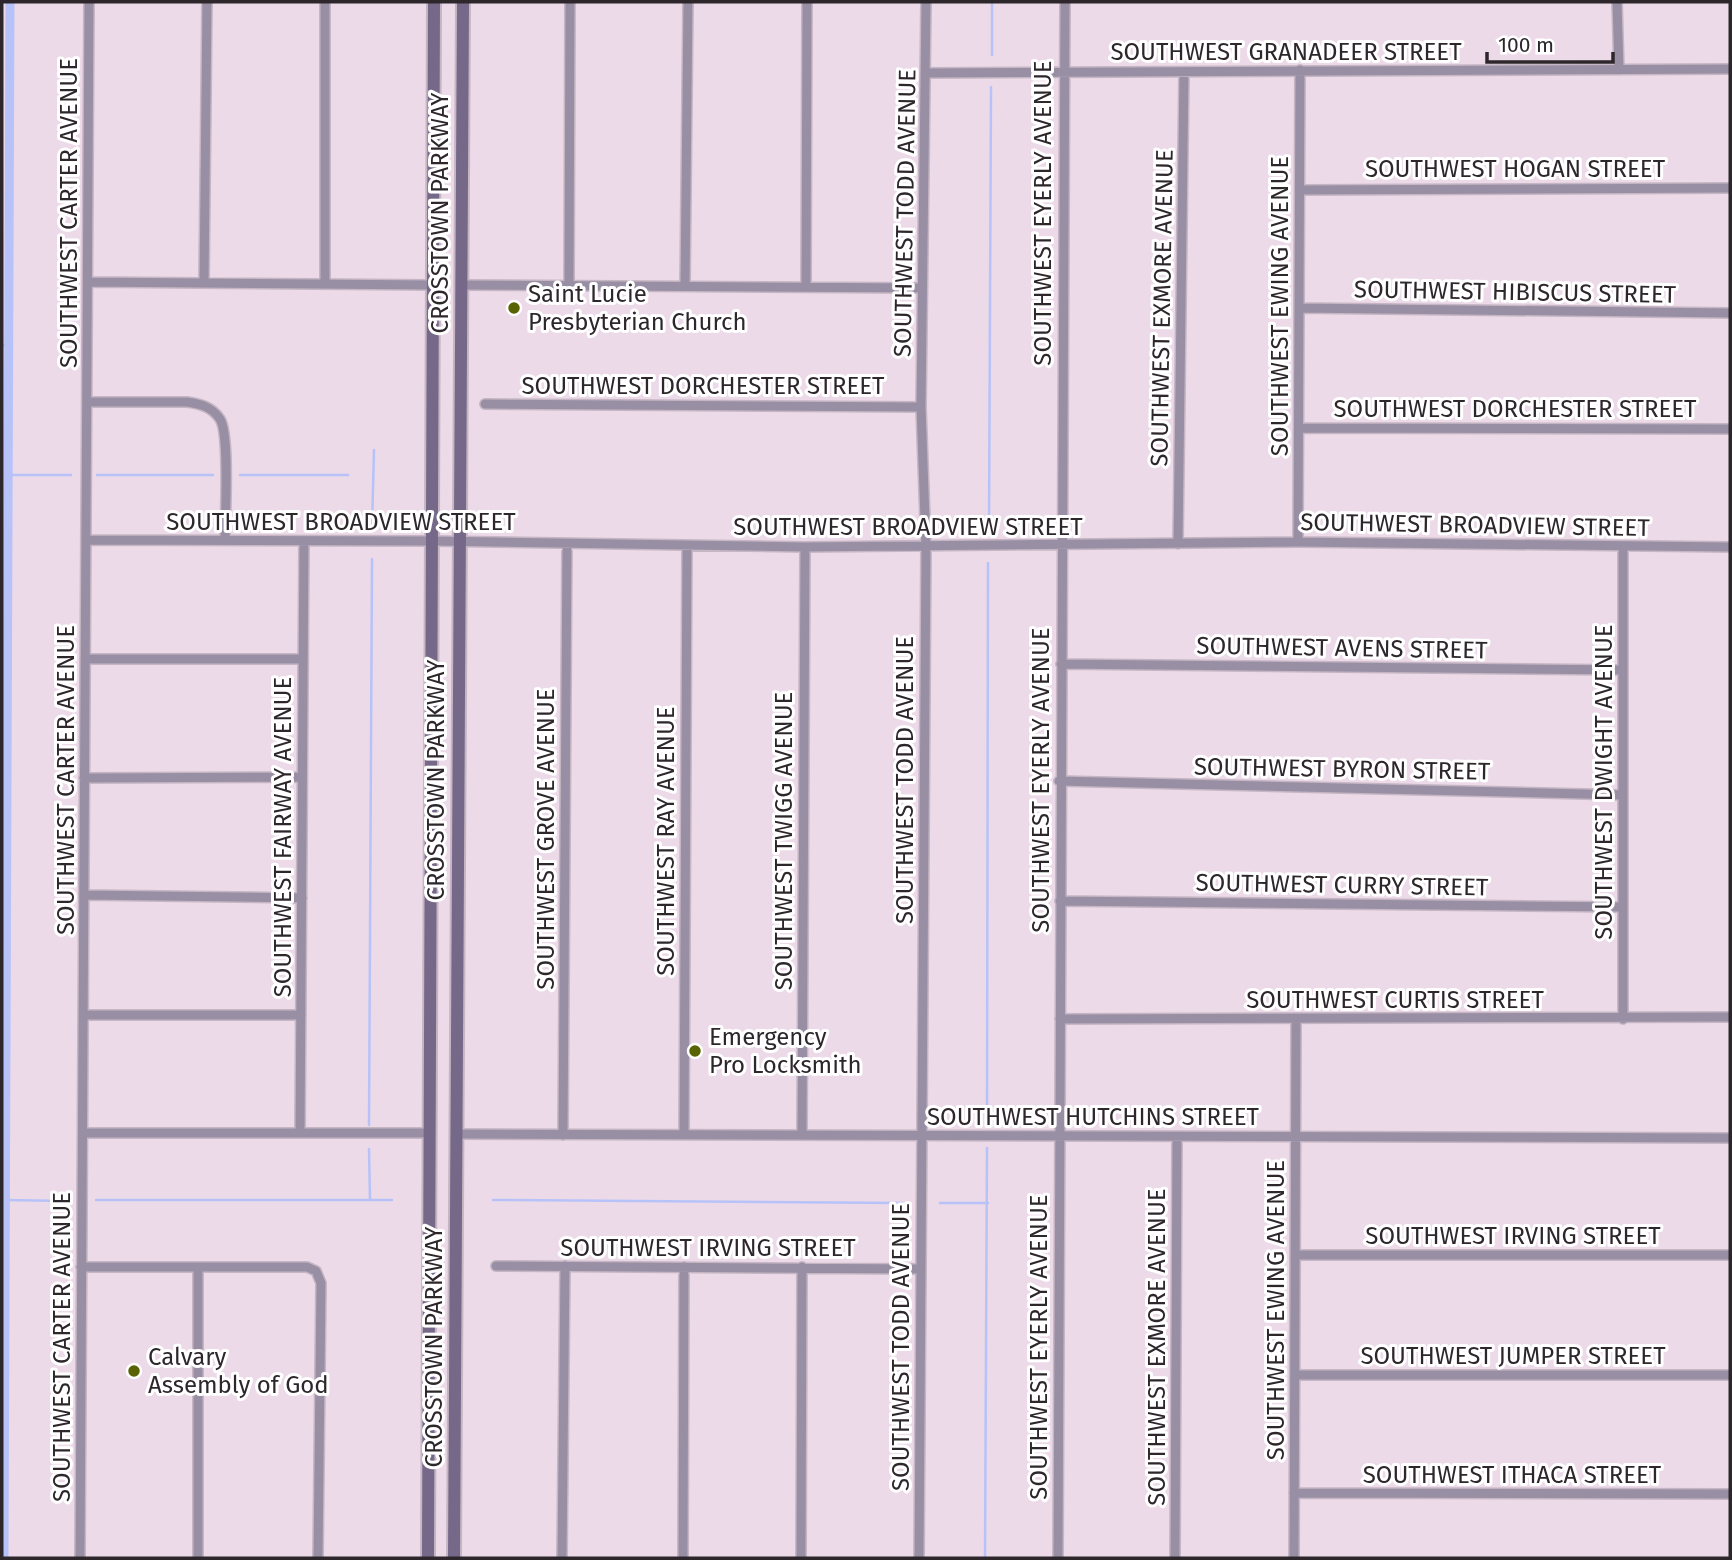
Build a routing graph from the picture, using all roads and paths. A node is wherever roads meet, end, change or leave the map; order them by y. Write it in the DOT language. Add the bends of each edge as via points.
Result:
graph roads {
  1 [pos="89,2"];
  2 [pos="206,2"];
  3 [pos="325,2"];
  4 [pos="434,2"];
  5 [pos="463,2"];
  6 [pos="570,2"];
  7 [pos="688,2"];
  8 [pos="807,2"];
  9 [pos="926,2"];
  10 [pos="1065,2"];
  11 [pos="1617,2"];
  12 [pos="1730,69"];
  13 [pos="1300,70"];
  14 [pos="1619,70"];
  15 [pos="1063,72"];
  16 [pos="1184,72"];
  17 [pos="926,73"];
  18 [pos="1730,188"];
  19 [pos="1300,190"];
  20 [pos="88,282"];
  21 [pos="204,282"];
  22 [pos="324,284"];
  23 [pos="432,285"];
  24 [pos="461,285"];
  25 [pos="569,286"];
  26 [pos="685,286"];
  27 [pos="806,287"];
  28 [pos="922,288"];
  29 [pos="1299,308"];
  30 [pos="1730,313"];
  31 [pos="87,402"];
  32 [pos="485,404"];
  33 [pos="921,407"];
  34 [pos="1300,428"];
  35 [pos="1730,429"];
  36 [pos="86,540"];
  37 [pos="225,540"];
  38 [pos="304,541"];
  39 [pos="433,541"];
  40 [pos="458,541"];
  41 [pos="1298,542"];
  42 [pos="567,544"];
  43 [pos="1178,544"];
  44 [pos="687,546"];
  45 [pos="1060,546"];
  46 [pos="1623,546"];
  47 [pos="805,547"];
  48 [pos="926,547"];
  49 [pos="1730,547"];
  50 [pos="85,659"];
  51 [pos="303,659"];
  52 [pos="1061,664"];
  53 [pos="1623,670"];
  54 [pos="302,776"];
  55 [pos="84,778"];
  56 [pos="1059,781"];
  57 [pos="1623,795"];
  58 [pos="84,895"];
  59 [pos="302,898"];
  60 [pos="1060,901"];
  61 [pos="1623,907"];
  62 [pos="84,1015"];
  63 [pos="301,1015"];
  64 [pos="1730,1017"];
  65 [pos="1623,1018"];
  66 [pos="1060,1019"];
  67 [pos="1296,1020"];
  68 [pos="83,1133"];
  69 [pos="300,1133"];
  70 [pos="430,1133"];
  71 [pos="456,1134"];
  72 [pos="563,1135"];
  73 [pos="684,1135"];
  74 [pos="802,1135"];
  75 [pos="922,1136"];
  76 [pos="1177,1136"];
  77 [pos="1060,1137"];
  78 [pos="1296,1137"];
  79 [pos="1730,1138"];
  80 [pos="1296,1255"];
  81 [pos="1730,1255"];
  82 [pos="496,1266"];
  83 [pos="565,1266"];
  84 [pos="81,1267"];
  85 [pos="198,1267"];
  86 [pos="684,1267"];
  87 [pos="802,1267"];
  88 [pos="920,1269"];
  89 [pos="1730,1375"];
  90 [pos="1295,1376"];
  91 [pos="1294,1493"];
  92 [pos="1730,1494"];
  93 [pos="80,1558"];
  94 [pos="198,1558"];
  95 [pos="318,1558"];
  96 [pos="428,1558"];
  97 [pos="454,1558"];
  98 [pos="562,1558"];
  99 [pos="682,1558"];
  100 [pos="801,1558"];
  101 [pos="919,1558"];
  102 [pos="1058,1558"];
  103 [pos="1175,1558"];
  104 [pos="1294,1558"];
  1 -- 20 [label="street, SOUTHWEST CARTER AVENUE"];
  2 -- 21 [label="street"];
  3 -- 22 [label="street"];
  4 -- 23 [label="main road, CROSSTOWN PARKWAY"];
  5 -- 24 [label="main road, CROSSTOWN PARKWAY"];
  6 -- 25 [label="street"];
  7 -- 26 [label="street"];
  8 -- 27 [label="street"];
  9 -- 17 [label="street, SOUTHWEST TODD AVENUE"];
  10 -- 15 [label="street, SOUTHWEST EYERLY AVENUE"];
  11 -- 14 [label="street"];
  12 -- 14 [label="street, SOUTHWEST GRANADEER STREET"];
  13 -- 14 [label="street, SOUTHWEST GRANADEER STREET"];
  13 -- 16 [label="street, SOUTHWEST GRANADEER STREET"];
  13 -- 19 [label="street, SOUTHWEST EWING AVENUE"];
  15 -- 16 [label="street, SOUTHWEST GRANADEER STREET"];
  15 -- 17 [label="street, SOUTHWEST GRANADEER STREET"];
  15 -- 45 [label="street, SOUTHWEST EYERLY AVENUE"];
  16 -- 43 [label="street, SOUTHWEST EXMORE AVENUE"];
  17 -- 28 [label="street, SOUTHWEST TODD AVENUE"];
  18 -- 19 [label="street, SOUTHWEST HOGAN STREET"];
  19 -- 29 [label="street, SOUTHWEST EWING AVENUE"];
  20 -- 21 [label="street"];
  20 -- 31 [label="street, SOUTHWEST CARTER AVENUE"];
  21 -- 22 [label="street"];
  22 -- 23 [label="street"];
  23 -- 39 [label="main road, CROSSTOWN PARKWAY"];
  24 -- 25 [label="street"];
  24 -- 40 [label="main road, CROSSTOWN PARKWAY"];
  25 -- 26 [label="street"];
  26 -- 27 [label="street"];
  27 -- 28 [label="street"];
  28 -- 33 [label="street, SOUTHWEST TODD AVENUE"];
  29 -- 30 [label="street, SOUTHWEST HIBISCUS STREET"];
  29 -- 34 [label="street, SOUTHWEST EWING AVENUE"];
  31 -- 36 [label="street, SOUTHWEST CARTER AVENUE"];
  31 -- 37 [label="street" via="187,402 213,411 225,431"];
  32 -- 33 [label="street, SOUTHWEST DORCHESTER STREET"];
  33 -- 48 [label="street, SOUTHWEST TODD AVENUE"];
  34 -- 35 [label="street, SOUTHWEST DORCHESTER STREET"];
  34 -- 41 [label="street, SOUTHWEST EWING AVENUE"];
  36 -- 37 [label="street, SOUTHWEST BROADVIEW STREET"];
  36 -- 50 [label="street, SOUTHWEST CARTER AVENUE"];
  37 -- 38 [label="street, SOUTHWEST BROADVIEW STREET"];
  38 -- 39 [label="street, SOUTHWEST BROADVIEW STREET"];
  38 -- 51 [label="street, SOUTHWEST FAIRWAY AVENUE"];
  39 -- 40 [label="street, SOUTHWEST BROADVIEW STREET"];
  39 -- 70 [label="main road, CROSSTOWN PARKWAY"];
  40 -- 42 [label="street, SOUTHWEST BROADVIEW STREET"];
  40 -- 71 [label="main road, CROSSTOWN PARKWAY"];
  41 -- 43 [label="street, SOUTHWEST BROADVIEW STREET"];
  41 -- 46 [label="street, SOUTHWEST BROADVIEW STREET"];
  42 -- 44 [label="street, SOUTHWEST BROADVIEW STREET"];
  42 -- 72 [label="street, SOUTHWEST GROVE AVENUE"];
  43 -- 45 [label="street, SOUTHWEST BROADVIEW STREET"];
  44 -- 47 [label="street, SOUTHWEST BROADVIEW STREET"];
  44 -- 73 [label="street, SOUTHWEST RAY AVENUE"];
  45 -- 48 [label="street, SOUTHWEST BROADVIEW STREET"];
  45 -- 52 [label="street, SOUTHWEST EYERLY AVENUE"];
  46 -- 49 [label="street, SOUTHWEST BROADVIEW STREET"];
  46 -- 53 [label="street, SOUTHWEST DWIGHT AVENUE"];
  47 -- 48 [label="street, SOUTHWEST BROADVIEW STREET"];
  47 -- 74 [label="street, SOUTHWEST TWIGG AVENUE"];
  48 -- 75 [label="street, SOUTHWEST TODD AVENUE"];
  50 -- 51 [label="street"];
  50 -- 55 [label="street, SOUTHWEST CARTER AVENUE"];
  51 -- 54 [label="street, SOUTHWEST FAIRWAY AVENUE"];
  52 -- 53 [label="street, SOUTHWEST AVENS STREET"];
  52 -- 56 [label="street, SOUTHWEST EYERLY AVENUE"];
  53 -- 57 [label="street, SOUTHWEST DWIGHT AVENUE"];
  54 -- 55 [label="street"];
  54 -- 59 [label="street, SOUTHWEST FAIRWAY AVENUE"];
  55 -- 58 [label="street, SOUTHWEST CARTER AVENUE"];
  56 -- 57 [label="street, SOUTHWEST BYRON STREET"];
  56 -- 60 [label="street, SOUTHWEST EYERLY AVENUE"];
  57 -- 61 [label="street, SOUTHWEST DWIGHT AVENUE"];
  58 -- 59 [label="street"];
  58 -- 62 [label="street, SOUTHWEST CARTER AVENUE"];
  59 -- 63 [label="street, SOUTHWEST FAIRWAY AVENUE"];
  60 -- 61 [label="street, SOUTHWEST CURRY STREET"];
  60 -- 66 [label="street, SOUTHWEST EYERLY AVENUE"];
  61 -- 65 [label="street, SOUTHWEST DWIGHT AVENUE"];
  62 -- 63 [label="street"];
  62 -- 68 [label="street, SOUTHWEST CARTER AVENUE"];
  63 -- 69 [label="street, SOUTHWEST FAIRWAY AVENUE"];
  64 -- 65 [label="street, SOUTHWEST CURTIS STREET"];
  65 -- 67 [label="street, SOUTHWEST CURTIS STREET"];
  66 -- 67 [label="street, SOUTHWEST CURTIS STREET"];
  66 -- 77 [label="street, SOUTHWEST EYERLY AVENUE"];
  67 -- 78 [label="street, SOUTHWEST EWING AVENUE"];
  68 -- 69 [label="street"];
  68 -- 84 [label="street, SOUTHWEST CARTER AVENUE"];
  69 -- 70 [label="street"];
  70 -- 96 [label="main road, CROSSTOWN PARKWAY"];
  71 -- 72 [label="street, SOUTHWEST HUTCHINS STREET"];
  71 -- 97 [label="main road, CROSSTOWN PARKWAY"];
  72 -- 73 [label="street, SOUTHWEST HUTCHINS STREET"];
  73 -- 74 [label="street, SOUTHWEST HUTCHINS STREET"];
  74 -- 75 [label="street, SOUTHWEST HUTCHINS STREET"];
  75 -- 77 [label="street, SOUTHWEST HUTCHINS STREET"];
  75 -- 88 [label="street, SOUTHWEST TODD AVENUE"];
  76 -- 77 [label="street, SOUTHWEST HUTCHINS STREET"];
  76 -- 78 [label="street, SOUTHWEST HUTCHINS STREET"];
  76 -- 103 [label="street, SOUTHWEST EXMORE AVENUE"];
  77 -- 102 [label="street, SOUTHWEST EYERLY AVENUE"];
  78 -- 79 [label="street, SOUTHWEST HUTCHINS STREET"];
  78 -- 80 [label="street, SOUTHWEST EWING AVENUE"];
  80 -- 81 [label="street, SOUTHWEST IRVING STREET"];
  80 -- 90 [label="street, SOUTHWEST EWING AVENUE"];
  82 -- 83 [label="street, SOUTHWEST IRVING STREET"];
  83 -- 86 [label="street, SOUTHWEST IRVING STREET"];
  83 -- 98 [label="street"];
  84 -- 85 [label="street"];
  84 -- 93 [label="street, SOUTHWEST CARTER AVENUE"];
  85 -- 94 [label="street"];
  85 -- 95 [label="street" via="307,1267 316,1271 321,1283"];
  86 -- 87 [label="street, SOUTHWEST IRVING STREET"];
  86 -- 99 [label="street"];
  87 -- 88 [label="street, SOUTHWEST IRVING STREET"];
  87 -- 100 [label="street"];
  88 -- 101 [label="street, SOUTHWEST TODD AVENUE"];
  89 -- 90 [label="street, SOUTHWEST JUMPER STREET"];
  90 -- 91 [label="street, SOUTHWEST EWING AVENUE"];
  91 -- 92 [label="street, SOUTHWEST ITHACA STREET"];
  91 -- 104 [label="street, SOUTHWEST EWING AVENUE"];
}
